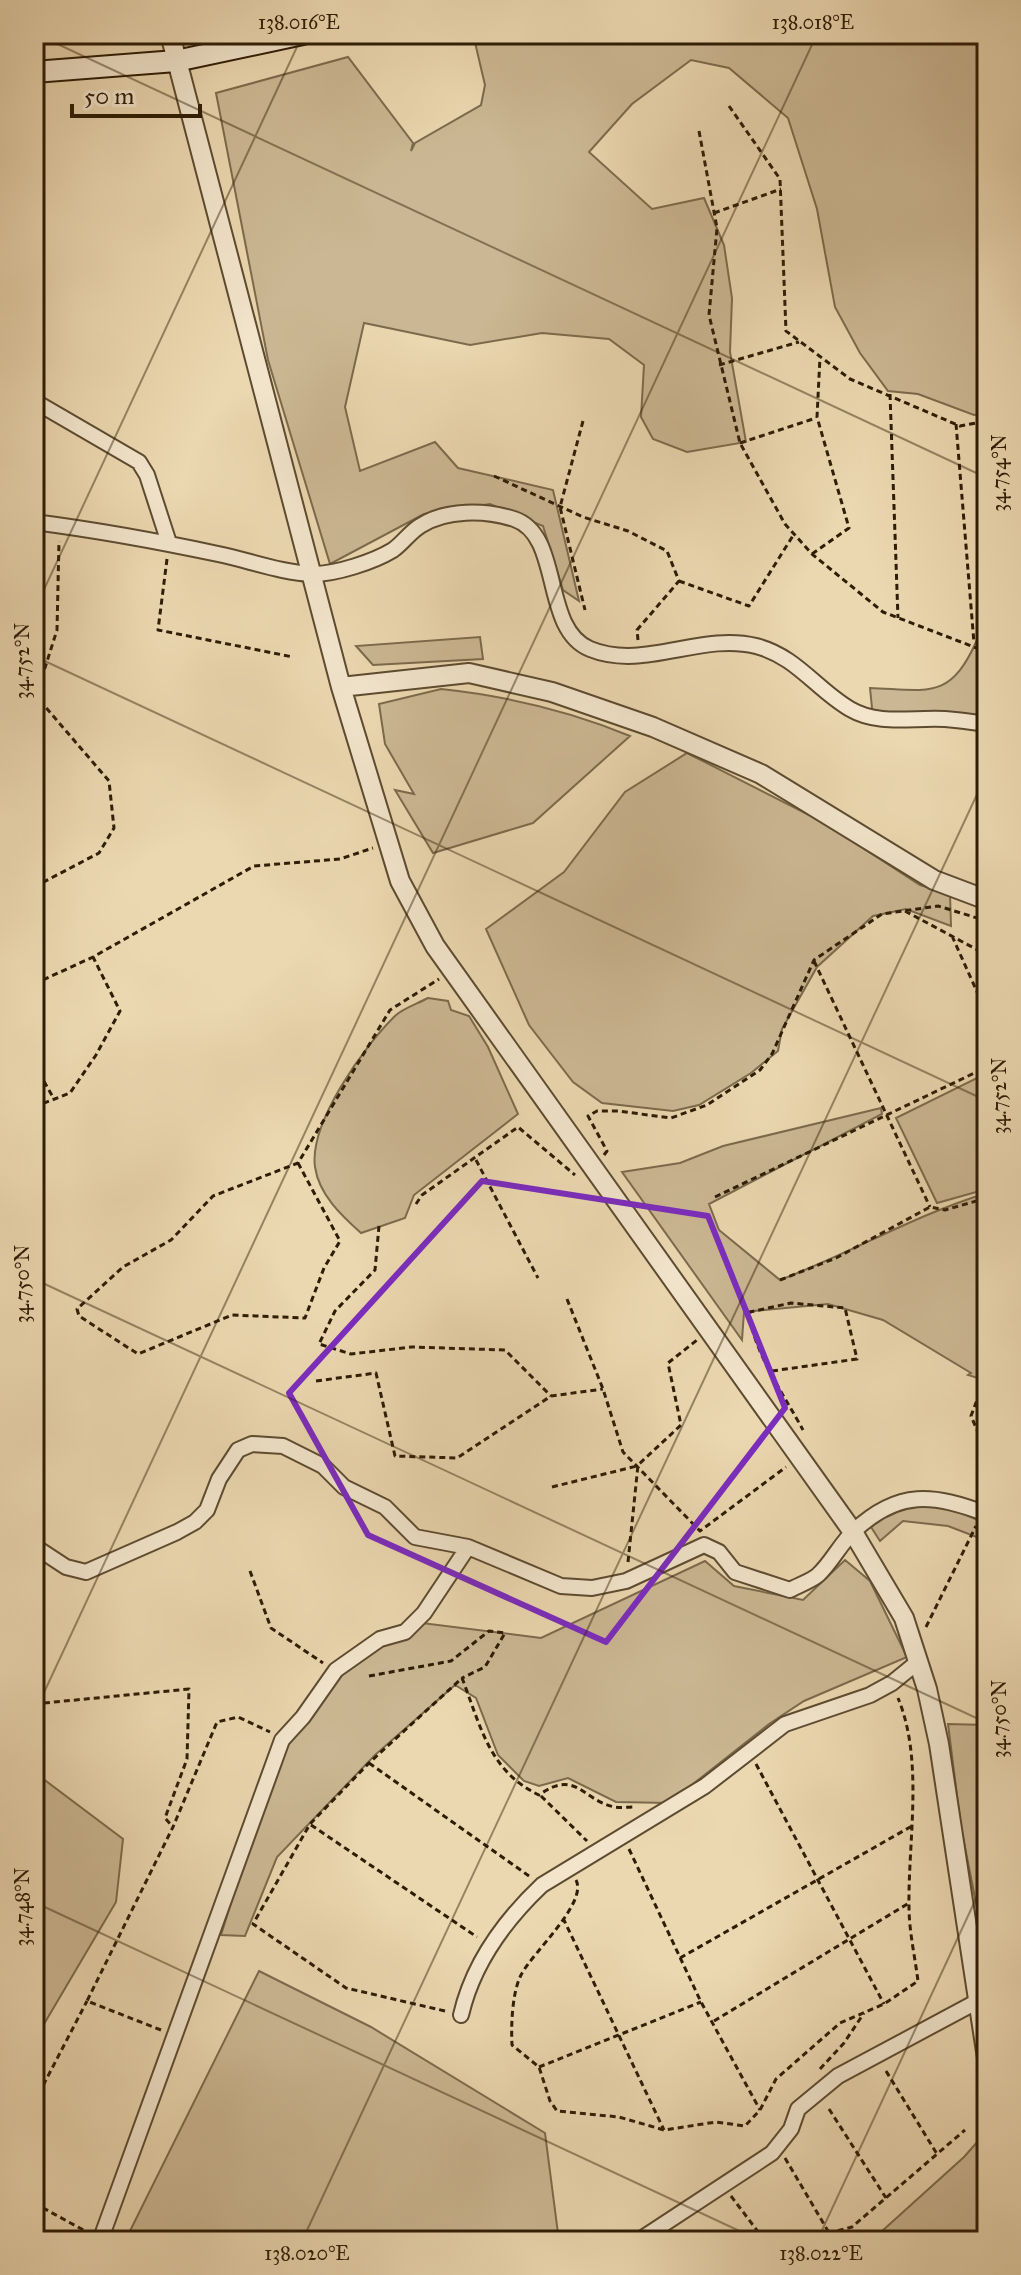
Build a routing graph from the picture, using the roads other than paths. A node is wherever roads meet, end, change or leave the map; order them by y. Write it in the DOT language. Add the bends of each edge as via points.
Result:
graph roads {
  1 [pos="170,34"];
  2 [pos="303,34"];
  3 [pos="176,61"];
  4 [pos="34,72"];
  5 [pos="34,401"];
  6 [pos="34,522"];
  7 [pos="169,543"];
  8 [pos="314,574"];
  9 [pos="341,687"];
  10 [pos="987,724"];
  11 [pos="987,900"];
  12 [pos="986,1513"];
  13 [pos="853,1532"];
  14 [pos="34,1546"];
  15 [pos="468,1547"];
  16 [pos="917,1655"];
  17 [pos="980,2000"];
  18 [pos="461,2015"];
  19 [pos="987,2058"];
  20 [pos="101,2238"];
  21 [pos="638,2241"];
  1 -- 3 [label="street"];
  2 -- 3 [label="main road"];
  3 -- 4 [label="main road"];
  3 -- 8 [label="street"];
  5 -- 7 [label="street" via="139,462"];
  6 -- 7 [label="street"];
  7 -- 8 [label="street"];
  8 -- 9 [label="street"];
  8 -- 10 [label="street" via="393,550 439,516 480,513 517,520 541,548 565,627 588,648 640,656 712,642 756,646 789,659 850,709 875,719"];
  9 -- 11 [label="street" via="469,673 552,692 653,727 761,774 934,880"];
  9 -- 13 [label="street" via="400,881 435,946"];
  12 -- 13 [label="street" via="926,1497 908,1498 887,1506"];
  13 -- 15 [label="street" via="817,1576 790,1590 735,1572 719,1552 704,1545 626,1581 592,1588 561,1586"];
  13 -- 16 [label="street" via="891,1592"];
  14 -- 15 [label="street" via="66,1567 86,1572 177,1532 207,1510 238,1450 252,1444 283,1446 323,1466 344,1487 385,1507 415,1537"];
  15 -- 20 [label="street" via="424,1613 405,1632 380,1639 336,1670 285,1738"];
  16 -- 17 [label="street" via="939,1744"];
  16 -- 18 [label="street" via="892,1683 785,1724 705,1786 542,1885 490,1946"];
  17 -- 19 [label="street"];
  17 -- 21 [label="street" via="838,2076 798,2109 791,2129 772,2153"];
}
